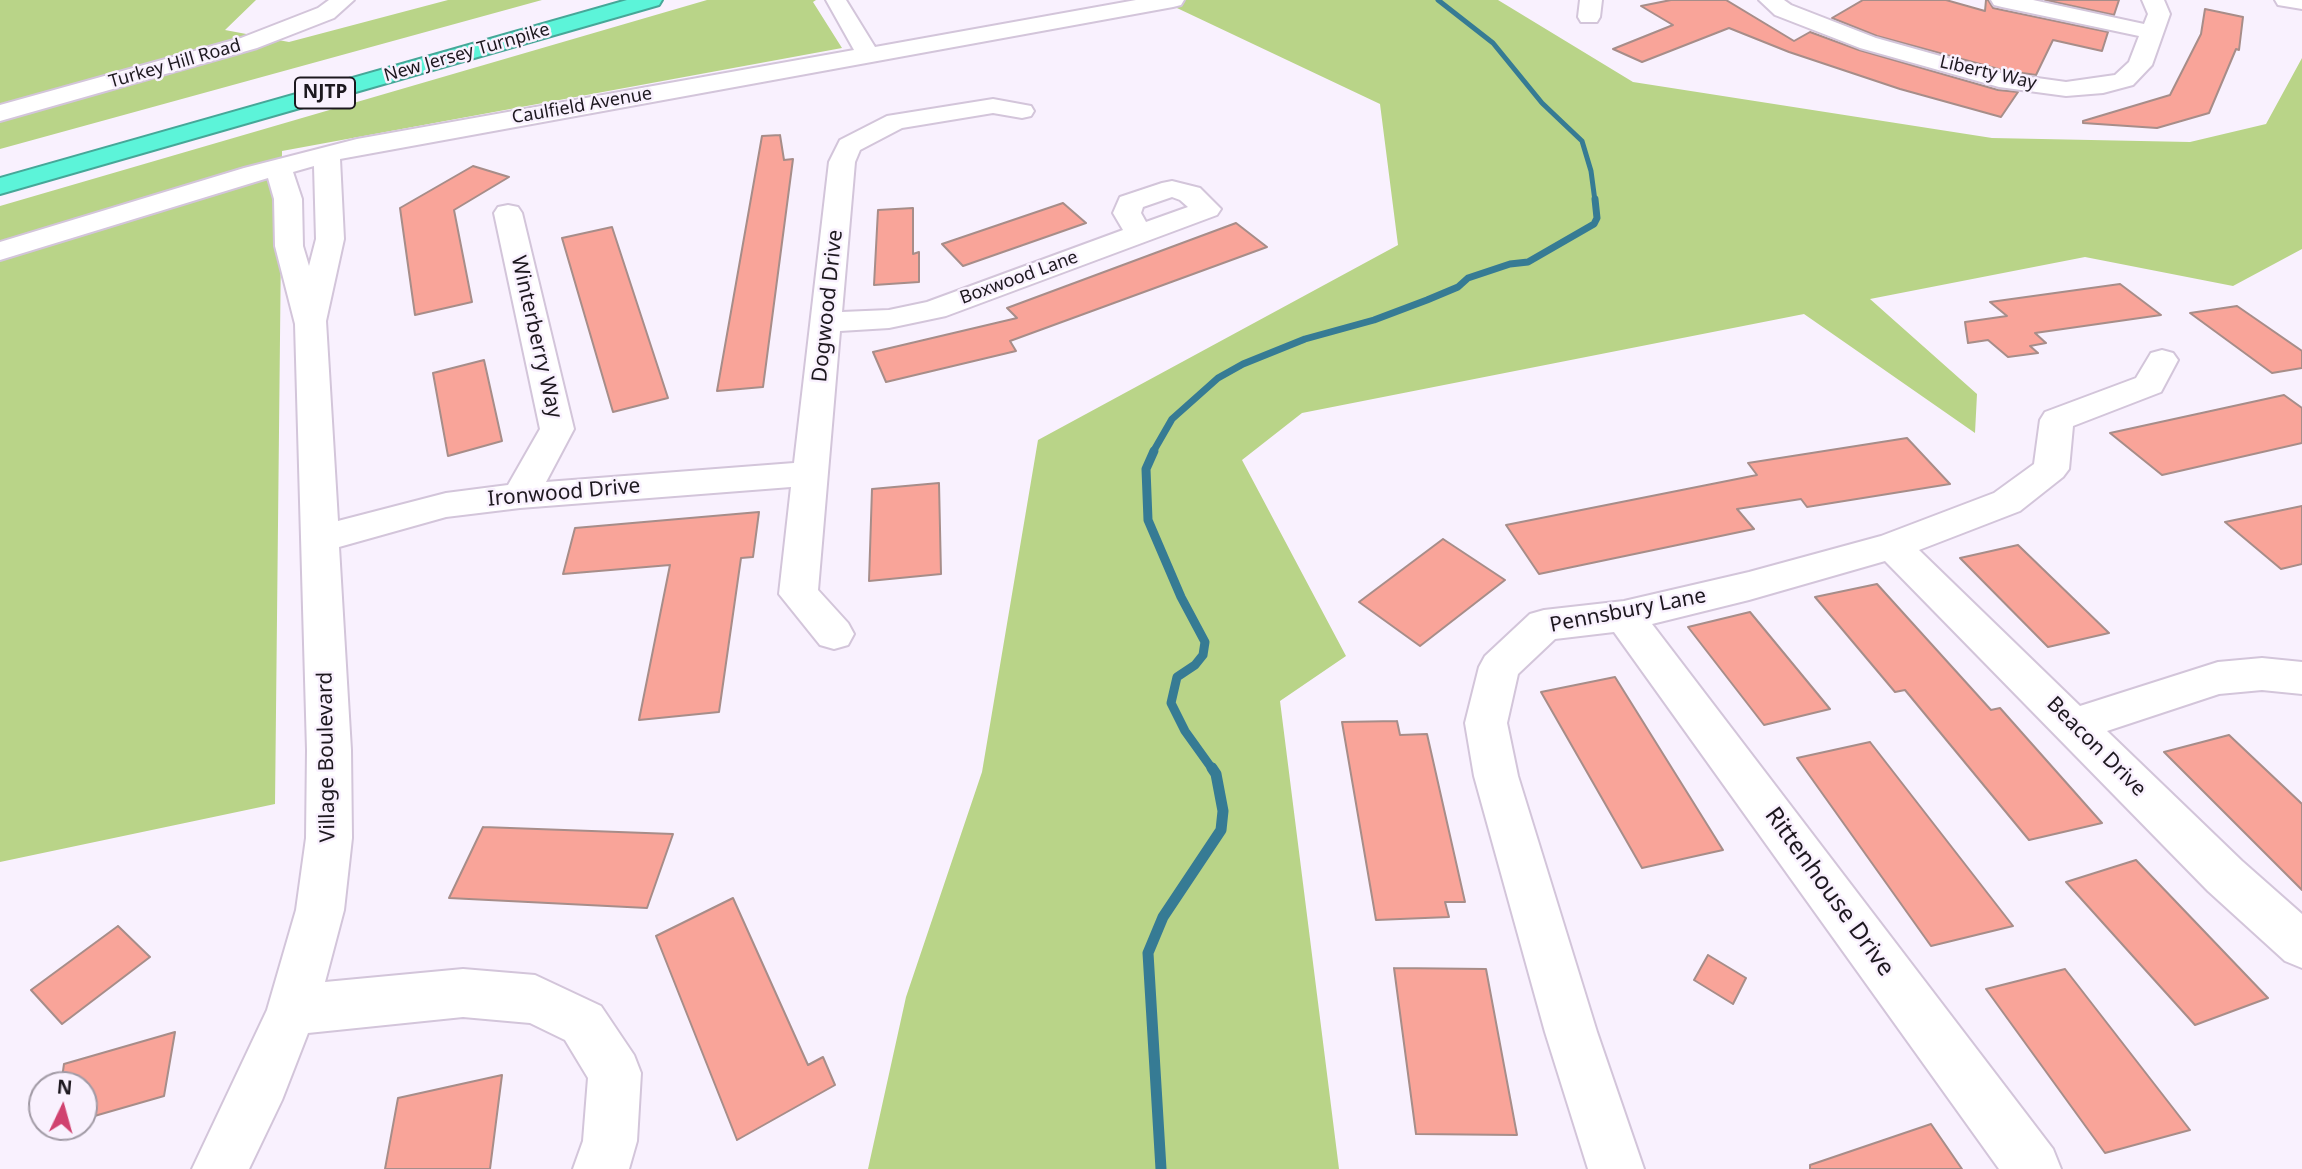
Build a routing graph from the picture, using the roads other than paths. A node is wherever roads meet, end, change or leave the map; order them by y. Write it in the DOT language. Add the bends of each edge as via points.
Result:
graph roads {
  1 [pos="343,0"];
  2 [pos="593,0"];
  3 [pos="650,0"];
  4 [pos="1173,0"];
  5 [pos="1770,0"];
  6 [pos="2003,0"];
  7 [pos="2153,0"];
  8 [pos="2286,0"];
  9 [pos="836,1"];
  10 [pos="2302,2"];
  11 [pos="2151,32"];
  12 [pos="868,54"];
  13 [pos="1022,111"];
  14 [pos="0,113"];
  15 [pos="327,154"];
  16 [pos="0,166"];
  17 [pos="278,167"];
  18 [pos="0,186"];
  19 [pos="1207,209"];
  20 [pos="508,213"];
  21 [pos="0,251"];
  22 [pos="826,322"];
  23 [pos="311,324"];
  24 [pos="2162,360"];
  25 [pos="812,473"];
  26 [pos="520,496"];
  27 [pos="320,539"];
  28 [pos="1892,546"];
  29 [pos="1624,616"];
  30 [pos="834,634"];
  31 [pos="2302,678"];
  32 [pos="2074,725"];
  33 [pos="2302,945"];
  34 [pos="292,1010"];
  35 [pos="220,1169"];
  36 [pos="601,1169"];
  37 [pos="1616,1169"];
  38 [pos="2033,1169"];
  1 -- 14 [label="street, Turkey Hill Road" via="326,13 249,43"];
  2 -- 16 [label="highway, New Jersey Turnpike / NJTP"];
  3 -- 18 [label="highway, New Jersey Turnpike / NJTP"];
  4 -- 12 [label="street, Caulfield Avenue" via="1008,18"];
  5 -- 11 [label="street, Liberty Way" via="1783,10 1868,43 1999,80 2067,89 2124,80 2140,65"];
  6 -- 11 [label="street"];
  7 -- 11 [label="street, Liberty Way" via="2159,14"];
  8 -- 10 [label="street"];
  9 -- 12 [label="street"];
  12 -- 15 [label="street, Caulfield Avenue"];
  13 -- 22 [label="street, Dogwood Drive" via="993,106 896,121 849,146 842,163"];
  15 -- 17 [label="street, Caulfield Avenue"];
  15 -- 23 [label="street, Village Boulevard" via="330,239"];
  17 -- 21 [label="street, Caulfield Avenue"];
  17 -- 23 [label="street, Village Boulevard" via="288,199 289,246"];
  19 -- 22 [label="street, Boxwood Lane" via="935,309 888,319"];
  20 -- 26 [label="street, Winterberry Way" via="557,429"];
  22 -- 25 [label="street, Dogwood Drive"];
  23 -- 27 [label="street, Village Boulevard"];
  24 -- 28 [label="street, Pennsbury Lane" via="2149,385 2057,420 2051,469 2007,502"];
  25 -- 26 [label="street, Ironwood Drive"];
  25 -- 30 [label="street, Dogwood Drive" via="798,594"];
  26 -- 27 [label="street, Ironwood Drive" via="446,505"];
  27 -- 34 [label="street, Village Boulevard" via="329,838 317,927"];
  28 -- 29 [label="street, Pennsbury Lane"];
  28 -- 32 [label="street, Beacon Drive"];
  29 -- 37 [label="street, Pennsbury Lane" via="1544,625 1499,667 1486,723 1496,776"];
  29 -- 38 [label="street, Rittenhouse Drive"];
  31 -- 32 [label="street" via="2262,674 2218,678"];
  32 -- 33 [label="street, Beacon Drive" via="2225,876"];
  34 -- 35 [label="street, Village Boulevard"];
  34 -- 36 [label="street" via="463,993 535,999 583,1023 615,1073 610,1141"];
}
